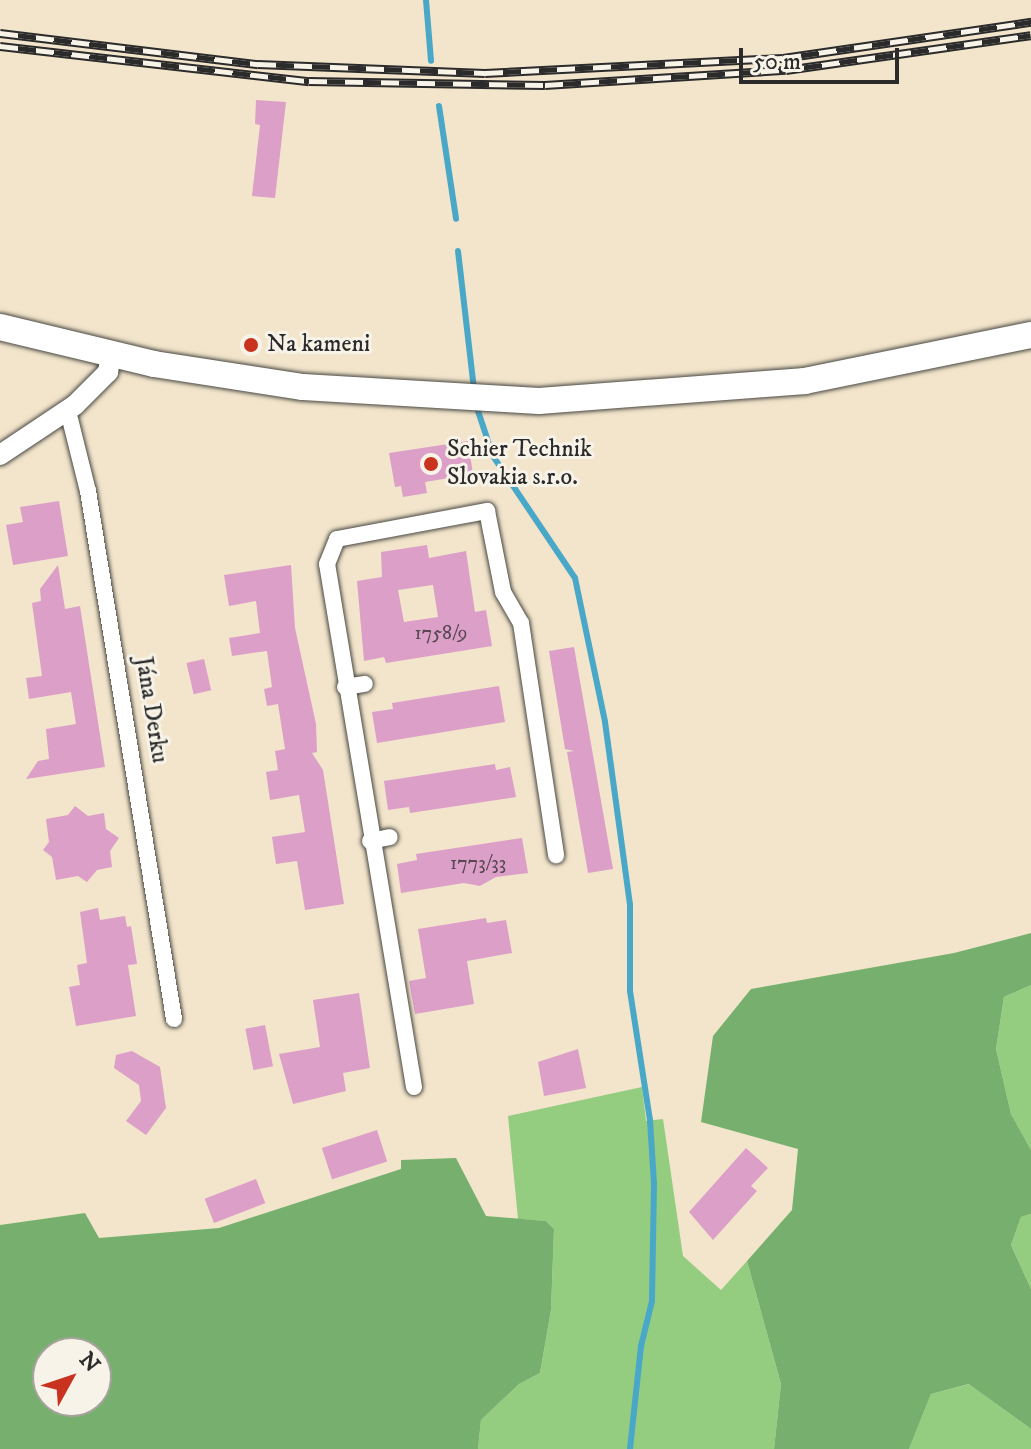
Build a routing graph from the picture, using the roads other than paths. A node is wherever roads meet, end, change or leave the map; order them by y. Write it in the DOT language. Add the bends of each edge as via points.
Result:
graph roads {
  1 [pos="0,327"];
  2 [pos="1031,335"];
  3 [pos="111,355"];
  4 [pos="68,411"];
  5 [pos="0,455"];
  6 [pos="365,684"];
  7 [pos="345,687"];
  8 [pos="390,837"];
  9 [pos="370,841"];
  10 [pos="556,855"];
  11 [pos="174,1019"];
  12 [pos="414,1087"];
  1 -- 3 [label="main road"];
  2 -- 3 [label="main road" via="805,381 601,399 478,400 303,387"];
  3 -- 4 [label="street" via="108,372"];
  4 -- 5 [label="street"];
  4 -- 11 [label="street, Jána Derku" via="88,491"];
  6 -- 7 [label="street"];
  7 -- 9 [label="street"];
  7 -- 10 [label="street" via="327,564 330,548 346,534 487,511 503,592 521,623"];
  8 -- 9 [label="street"];
  9 -- 12 [label="street"];
}
